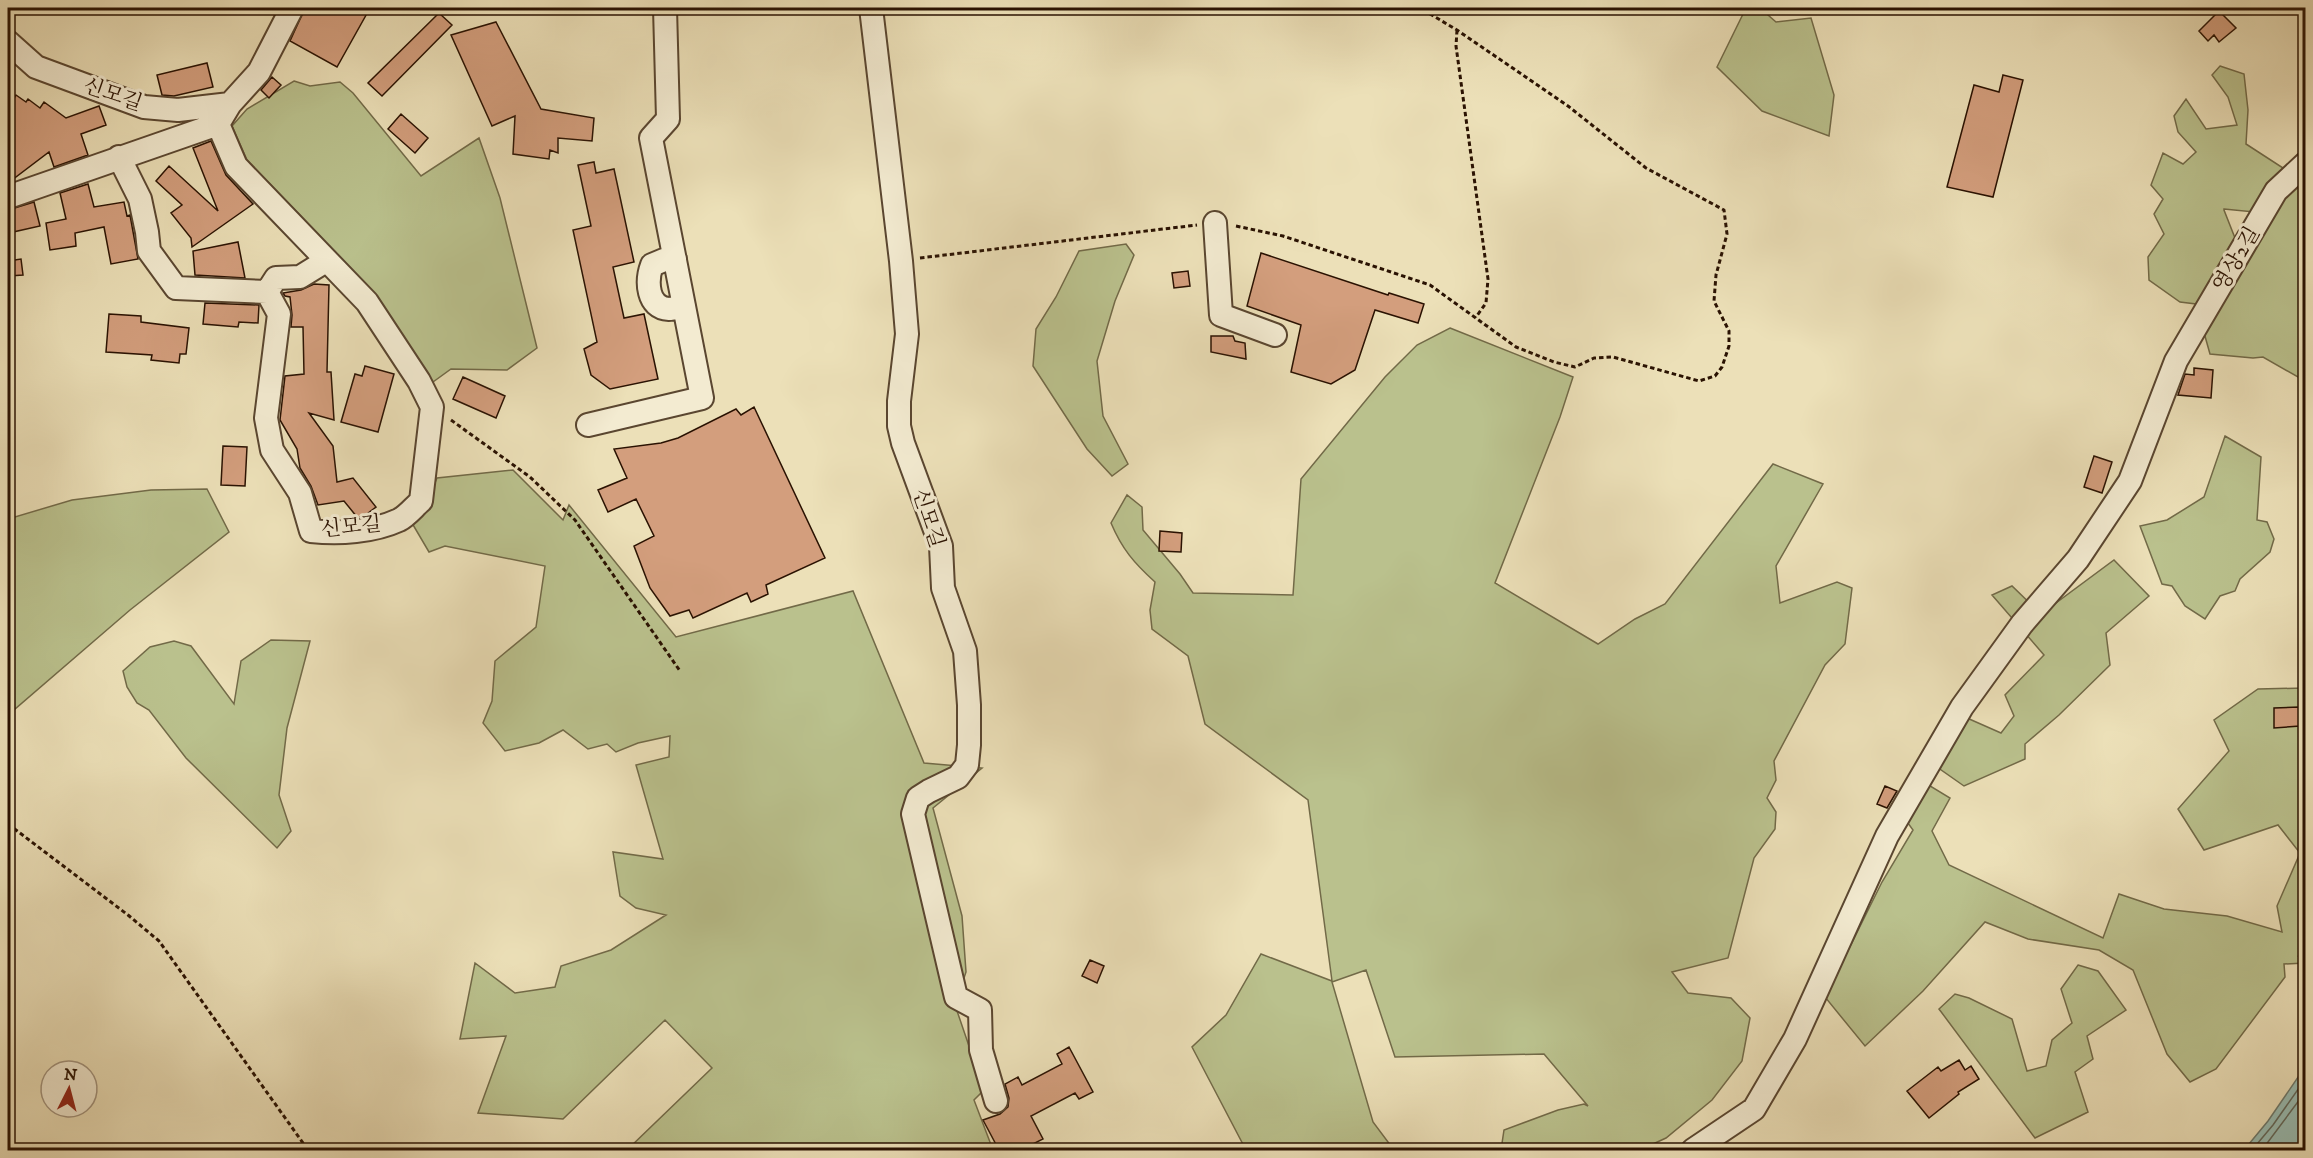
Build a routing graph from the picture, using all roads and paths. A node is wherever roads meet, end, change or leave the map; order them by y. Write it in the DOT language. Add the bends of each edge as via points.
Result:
graph roads {
  1 [pos="292,8"];
  2 [pos="665,8"];
  3 [pos="871,8"];
  4 [pos="1420,8"];
  5 [pos="1457,30"];
  6 [pos="8,42"];
  7 [pos="230,104"];
  8 [pos="218,124"];
  9 [pos="119,158"];
  10 [pos="2306,163"];
  11 [pos="8,197"];
  12 [pos="1215,223"];
  13 [pos="675,259"];
  14 [pos="326,261"];
  15 [pos="901,261"];
  16 [pos="267,292"];
  17 [pos="684,306"];
  18 [pos="1476,317"];
  19 [pos="1275,335"];
  20 [pos="432,407"];
  21 [pos="588,425"];
  22 [pos="680,671"];
  23 [pos="8,824"];
  24 [pos="2306,937"];
  25 [pos="2299,957"];
  26 [pos="996,1101"];
  27 [pos="308,1150"];
  28 [pos="1693,1150"];
  1 -- 7 [label="street" via="260,72"];
  2 -- 13 [label="street" via="668,119 651,138"];
  3 -- 15 [label="street, 신모길"];
  4 -- 5 [label="path"];
  5 -- 18 [label="path" via="1488,279 1486,303"];
  5 -- 18 [label="path" via="1568,106 1646,168 1724,210 1727,234 1714,301 1730,331 1729,346 1715,376 1699,381 1613,357 1594,358 1575,367 1554,362 1516,347"];
  6 -- 7 [label="street, 신모길" via="36,67 144,106 178,110"];
  7 -- 8 [label="street"];
  8 -- 9 [label="street"];
  8 -- 14 [label="street" via="236,166"];
  9 -- 11 [label="street"];
  9 -- 16 [label="street" via="140,199 149,251 176,288"];
  10 -- 28 [label="street, 영상2길" via="2276,191 2176,361 2130,481 2078,559 2022,624 1962,707 1887,836 1795,1039 1754,1109"];
  12 -- 15 [label="path"];
  12 -- 18 [label="path" via="1283,236 1430,285"];
  12 -- 19 [label="street" via="1221,315"];
  13 -- 17 [label="street"];
  13 -- 17 [label="street" via="652,265 648,275 651,299 669,309"];
  14 -- 16 [label="street" via="300,277 276,278"];
  14 -- 20 [label="street" via="368,302 420,381"];
  15 -- 26 [label="street, 신모길" via="907,334 899,426 941,546 943,588 965,651 969,745 967,765 958,777 918,798 913,814 956,997 980,1010 981,1050"];
  16 -- 20 [label="street, 신모길" via="279,314 266,418 272,450 300,494 311,531 369,529 400,519 421,501"];
  17 -- 21 [label="street" via="702,398"];
  20 -- 22 [label="path" via="530,477 575,520"];
  23 -- 27 [label="path" via="159,941"];
  24 -- 25 [label="path"];
}
